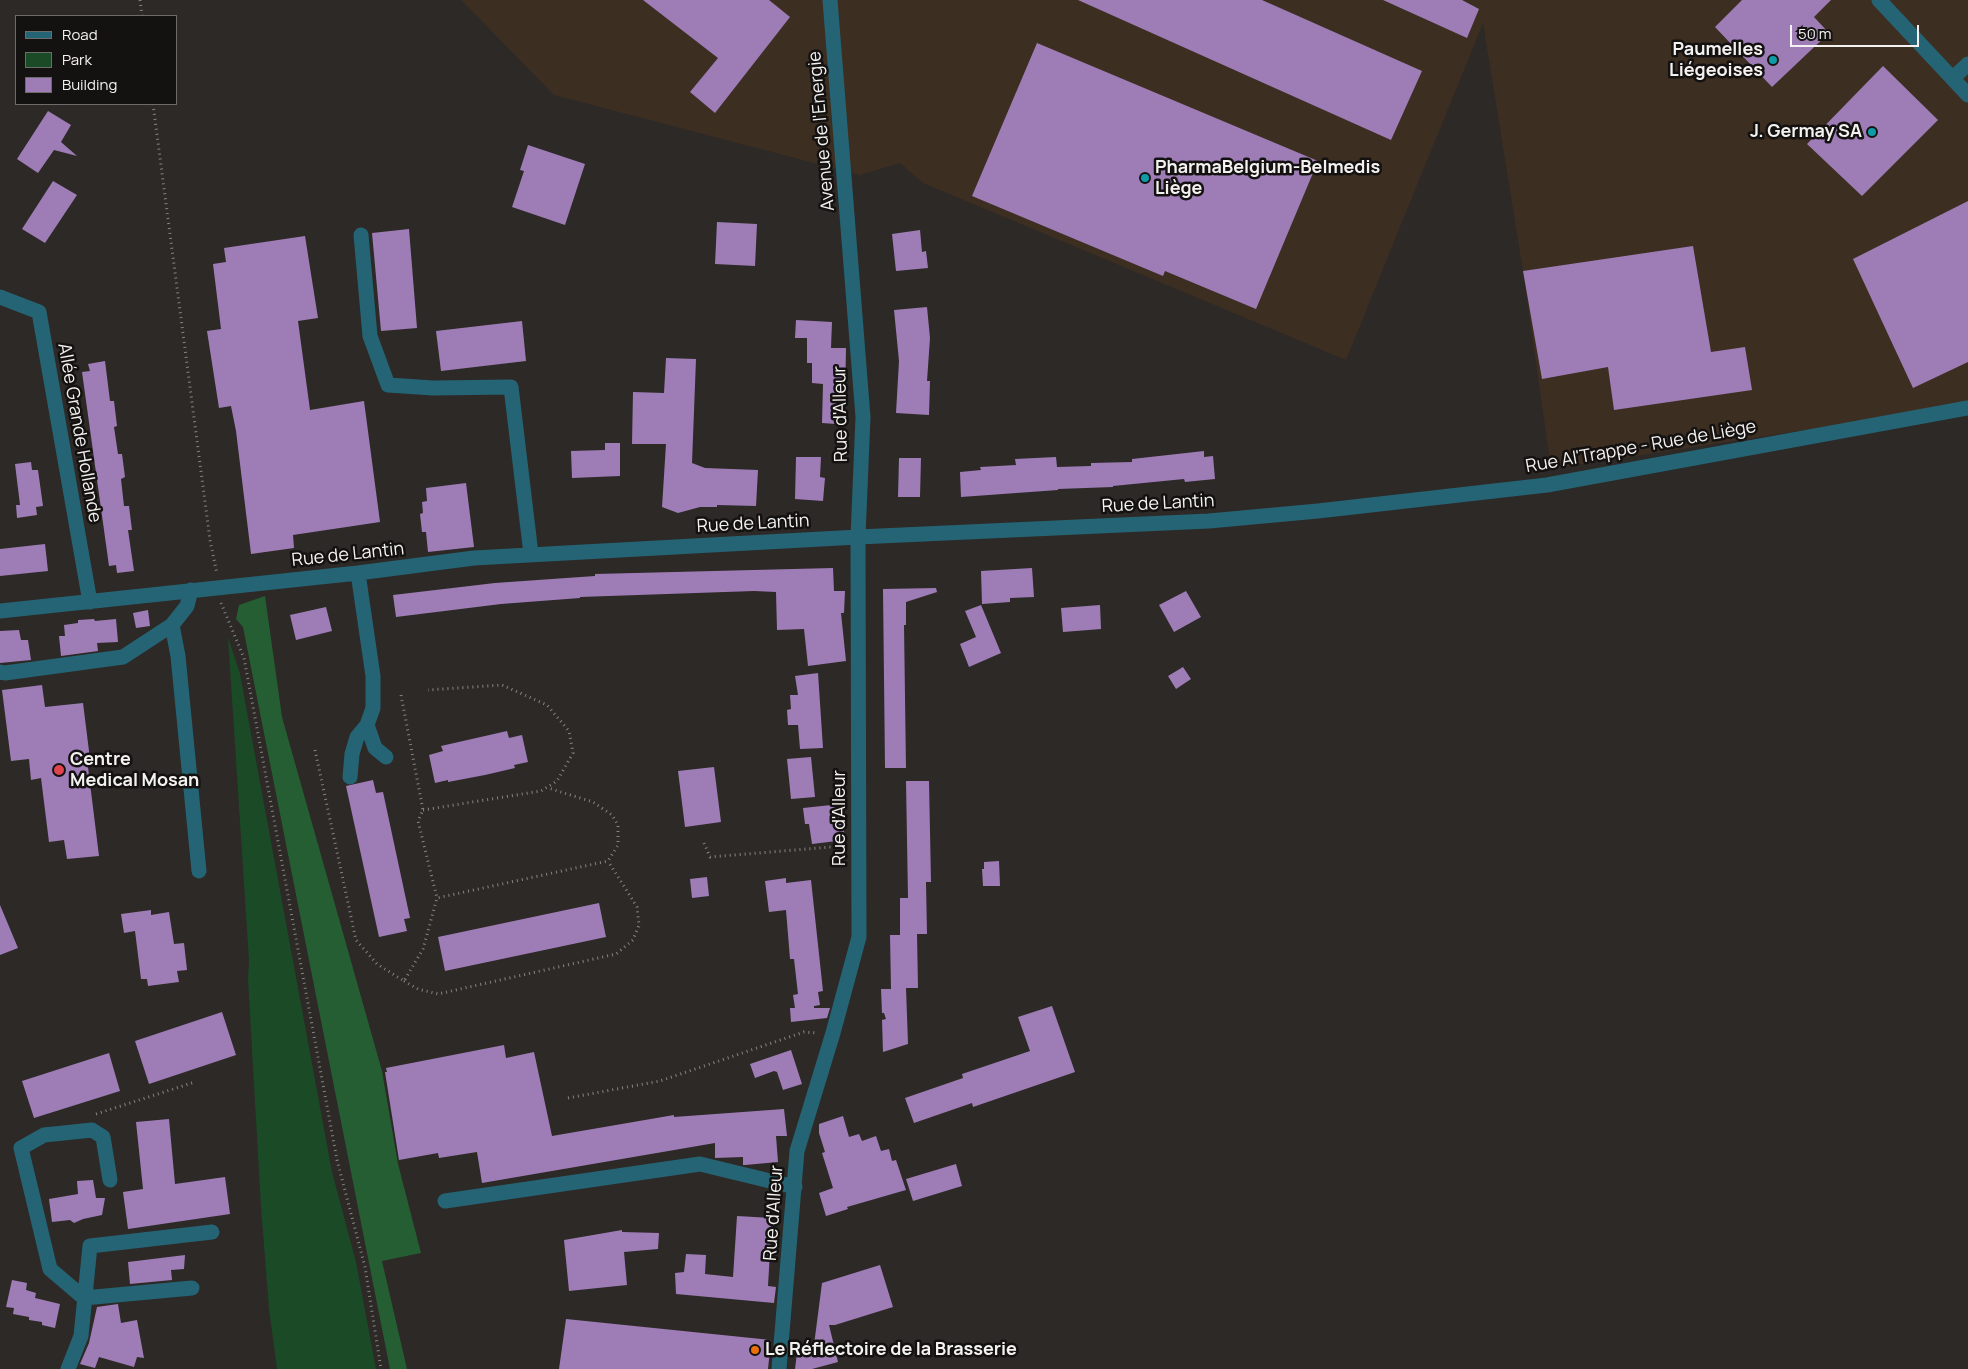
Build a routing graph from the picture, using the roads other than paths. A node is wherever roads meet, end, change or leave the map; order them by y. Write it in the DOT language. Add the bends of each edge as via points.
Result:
graph roads {
  1 [pos="830,0"];
  2 [pos="1879,0"];
  3 [pos="1968,64"];
  4 [pos="1953,78"];
  5 [pos="1968,95"];
  6 [pos="361,235"];
  7 [pos="851,258"];
  8 [pos="0,297"];
  9 [pos="1968,408"];
  10 [pos="1318,511"];
  11 [pos="858,537"];
  12 [pos="531,554"];
  13 [pos="358,573"];
  14 [pos="191,590"];
  15 [pos="90,602"];
  16 [pos="0,611"];
  17 [pos="172,625"];
  18 [pos="0,672"];
  19 [pos="367,725"];
  20 [pos="386,758"];
  21 [pos="350,777"];
  22 [pos="199,871"];
  23 [pos="110,1180"];
  24 [pos="795,1187"];
  25 [pos="445,1201"];
  26 [pos="212,1232"];
  27 [pos="192,1288"];
  28 [pos="84,1298"];
  29 [pos="68,1369"];
  30 [pos="779,1369"];
  1 -- 7 [label="street, Avenue de l'Energie"];
  2 -- 4 [label="street"];
  3 -- 4 [label="street"];
  4 -- 5 [label="street"];
  6 -- 12 [label="street" via="370,336 388,385 511,387"];
  7 -- 11 [label="street, Rue d'Alleur" via="863,417"];
  8 -- 15 [label="street, Allée Grande Hollande" via="39,312"];
  9 -- 10 [label="street, Rue Al'Trappe - Rue de Liège" via="1547,485"];
  10 -- 11 [label="street, Rue de Lantin" via="1209,521"];
  11 -- 12 [label="street, Rue de Lantin"];
  11 -- 24 [label="street, Rue d'Alleur" via="859,937 797,1151"];
  12 -- 13 [label="street, Rue de Lantin"];
  13 -- 14 [label="street, Rue de Lantin"];
  13 -- 19 [label="street" via="373,676 373,708"];
  14 -- 15 [label="street, Rue de Lantin"];
  14 -- 17 [label="street" via="187,606"];
  15 -- 16 [label="street, Rue de Lantin"];
  17 -- 18 [label="street" via="123,657 5,674"];
  17 -- 22 [label="street" via="178,656"];
  19 -- 20 [label="street" via="375,748"];
  19 -- 21 [label="street" via="357,736"];
  23 -- 28 [label="street" via="103,1137 92,1130 44,1135 21,1148 50,1269"];
  24 -- 25 [label="street" via="700,1164"];
  24 -- 30 [label="street, Rue d'Alleur"];
  26 -- 28 [label="street" via="90,1246"];
  27 -- 28 [label="street"];
  28 -- 29 [label="street" via="81,1336"];
}
